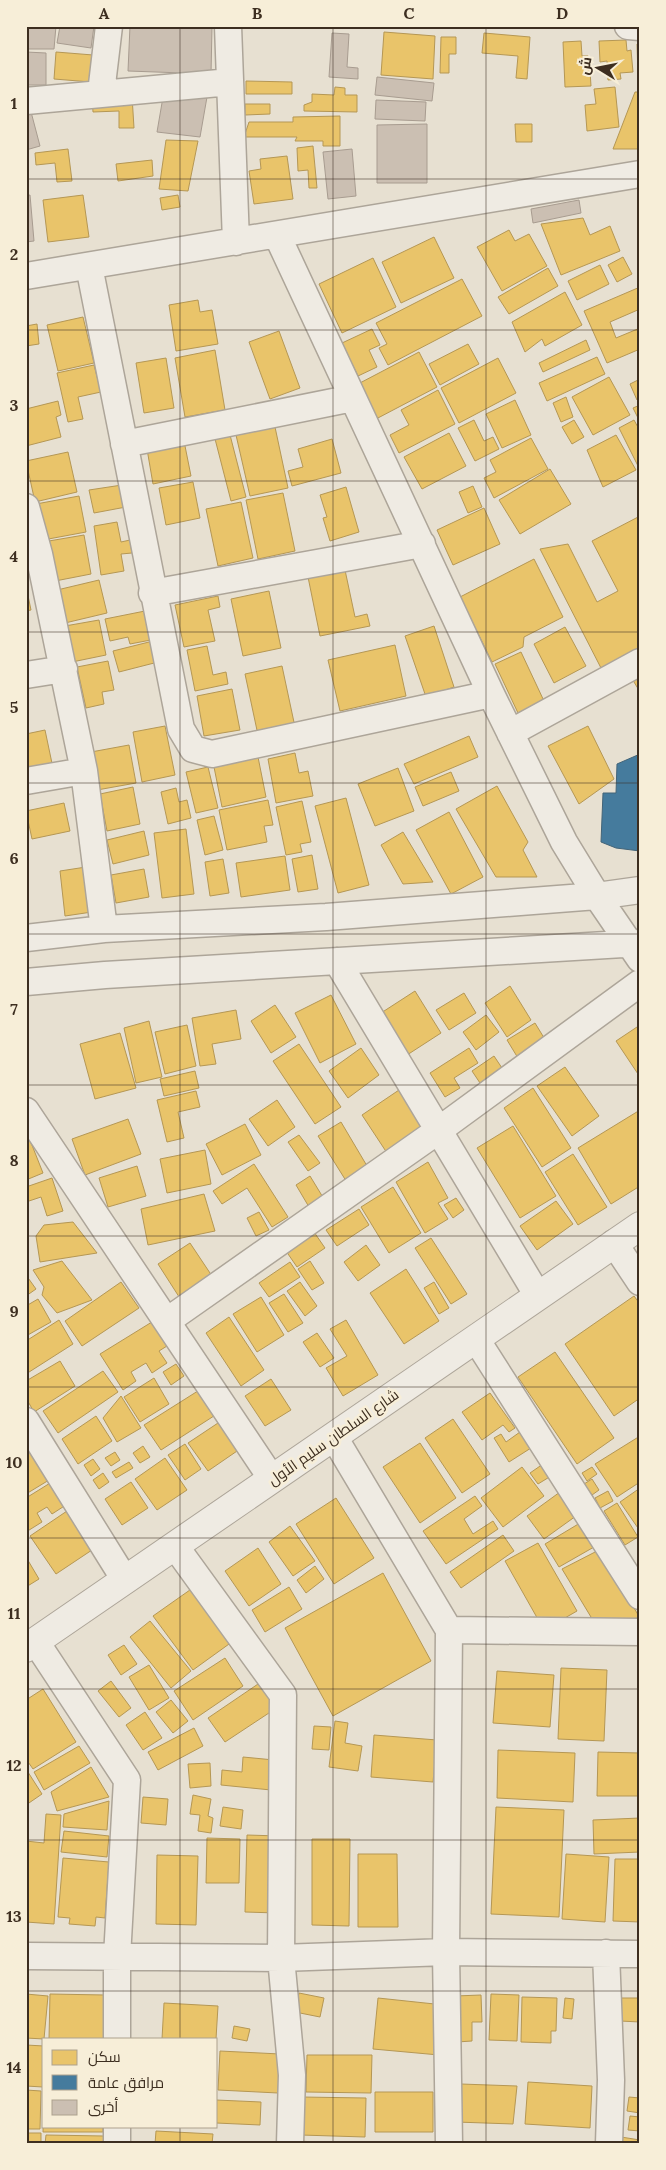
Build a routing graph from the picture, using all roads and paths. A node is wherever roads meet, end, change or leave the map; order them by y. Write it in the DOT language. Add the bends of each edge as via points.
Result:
graph roads {
  1 [pos="109,26"];
  2 [pos="228,26"];
  3 [pos="628,26"];
  4 [pos="640,27"];
  5 [pos="230,82"];
  6 [pos="101,93"];
  7 [pos="26,102"];
  8 [pos="640,174"];
  9 [pos="277,235"];
  10 [pos="236,242"];
  11 [pos="89,266"];
  12 [pos="26,276"];
  13 [pos="353,398"];
  14 [pos="124,444"];
  15 [pos="26,508"];
  16 [pos="422,544"];
  17 [pos="33,555"];
  18 [pos="152,593"];
  19 [pos="640,662"];
  20 [pos="64,669"];
  21 [pos="26,676"];
  22 [pos="491,694"];
  23 [pos="510,733"];
  24 [pos="84,771"];
  25 [pos="26,781"];
  26 [pos="640,890"];
  27 [pos="597,896"];
  28 [pos="104,929"];
  29 [pos="26,938"];
  30 [pos="636,949"];
  31 [pos="337,961"];
  32 [pos="26,982"];
  33 [pos="640,982"];
  34 [pos="26,1111"];
  35 [pos="439,1130"];
  36 [pos="640,1226"];
  37 [pos="614,1244"];
  38 [pos="640,1282"];
  39 [pos="538,1296"];
  40 [pos="168,1321"];
  41 [pos="476,1339"];
  42 [pos="26,1421"];
  43 [pos="334,1437"];
  44 [pos="272,1479"];
  45 [pos="176,1546"];
  46 [pos="125,1580"];
  47 [pos="640,1596"];
  48 [pos="449,1630"];
  49 [pos="640,1632"];
  50 [pos="31,1645"];
  51 [pos="446,1952"];
  52 [pos="606,1953"];
  53 [pos="640,1954"];
  54 [pos="26,1956"];
  55 [pos="117,1957"];
  56 [pos="281,1958"];
  57 [pos="117,2038"];
  58 [pos="117,2128"];
  59 [pos="117,2144"];
  60 [pos="290,2144"];
  61 [pos="449,2144"];
  62 [pos="609,2144"];
  1 -- 6 [label="street"];
  2 -- 5 [label="street"];
  3 -- 4 [label="street"];
  5 -- 6 [label="street"];
  5 -- 10 [label="street"];
  6 -- 7 [label="street"];
  8 -- 9 [label="street"];
  9 -- 10 [label="street"];
  9 -- 13 [label="street"];
  10 -- 11 [label="street"];
  11 -- 12 [label="street"];
  11 -- 14 [label="street"];
  13 -- 14 [label="street"];
  13 -- 16 [label="street"];
  14 -- 18 [label="street"];
  15 -- 17 [label="street"];
  16 -- 18 [label="street"];
  16 -- 22 [label="street"];
  17 -- 20 [label="street"];
  18 -- 22 [label="street" via="181,729 193,748 212,754"];
  19 -- 23 [label="street"];
  20 -- 21 [label="street"];
  20 -- 24 [label="street"];
  22 -- 23 [label="street"];
  23 -- 27 [label="street" via="564,842"];
  24 -- 25 [label="street"];
  24 -- 28 [label="street"];
  26 -- 27 [label="street"];
  27 -- 28 [label="street" via="326,917"];
  27 -- 30 [label="street"];
  28 -- 29 [label="street"];
  30 -- 31 [label="street"];
  31 -- 32 [label="street"];
  31 -- 35 [label="street"];
  33 -- 35 [label="street"];
  34 -- 40 [label="street"];
  35 -- 39 [label="street"];
  35 -- 40 [label="street"];
  36 -- 37 [label="street, شارع السلطان سليم الأول"];
  37 -- 38 [label="street"];
  37 -- 39 [label="street, شارع السلطان سليم الأول"];
  39 -- 41 [label="street, شارع السلطان سليم الأول"];
  40 -- 44 [label="street"];
  41 -- 43 [label="street, شارع السلطان سليم الأول"];
  41 -- 47 [label="street"];
  42 -- 46 [label="street"];
  43 -- 44 [label="street, شارع السلطان سليم الأول"];
  43 -- 48 [label="street"];
  44 -- 45 [label="street, شارع السلطان سليم الأول"];
  45 -- 46 [label="street, شارع السلطان سليم الأول"];
  45 -- 56 [label="street" via="283,1695"];
  46 -- 50 [label="street, شارع السلطان سليم الأول"];
  48 -- 49 [label="street"];
  48 -- 51 [label="street"];
  50 -- 55 [label="street" via="127,1780"];
  51 -- 52 [label="street"];
  51 -- 56 [label="street"];
  51 -- 61 [label="street"];
  52 -- 53 [label="street"];
  52 -- 62 [label="street" via="611,2080"];
  54 -- 55 [label="street"];
  55 -- 56 [label="street"];
  55 -- 57 [label="street"];
  56 -- 60 [label="street" via="292,2075"];
  58 -- 59 [label="street"];
}
